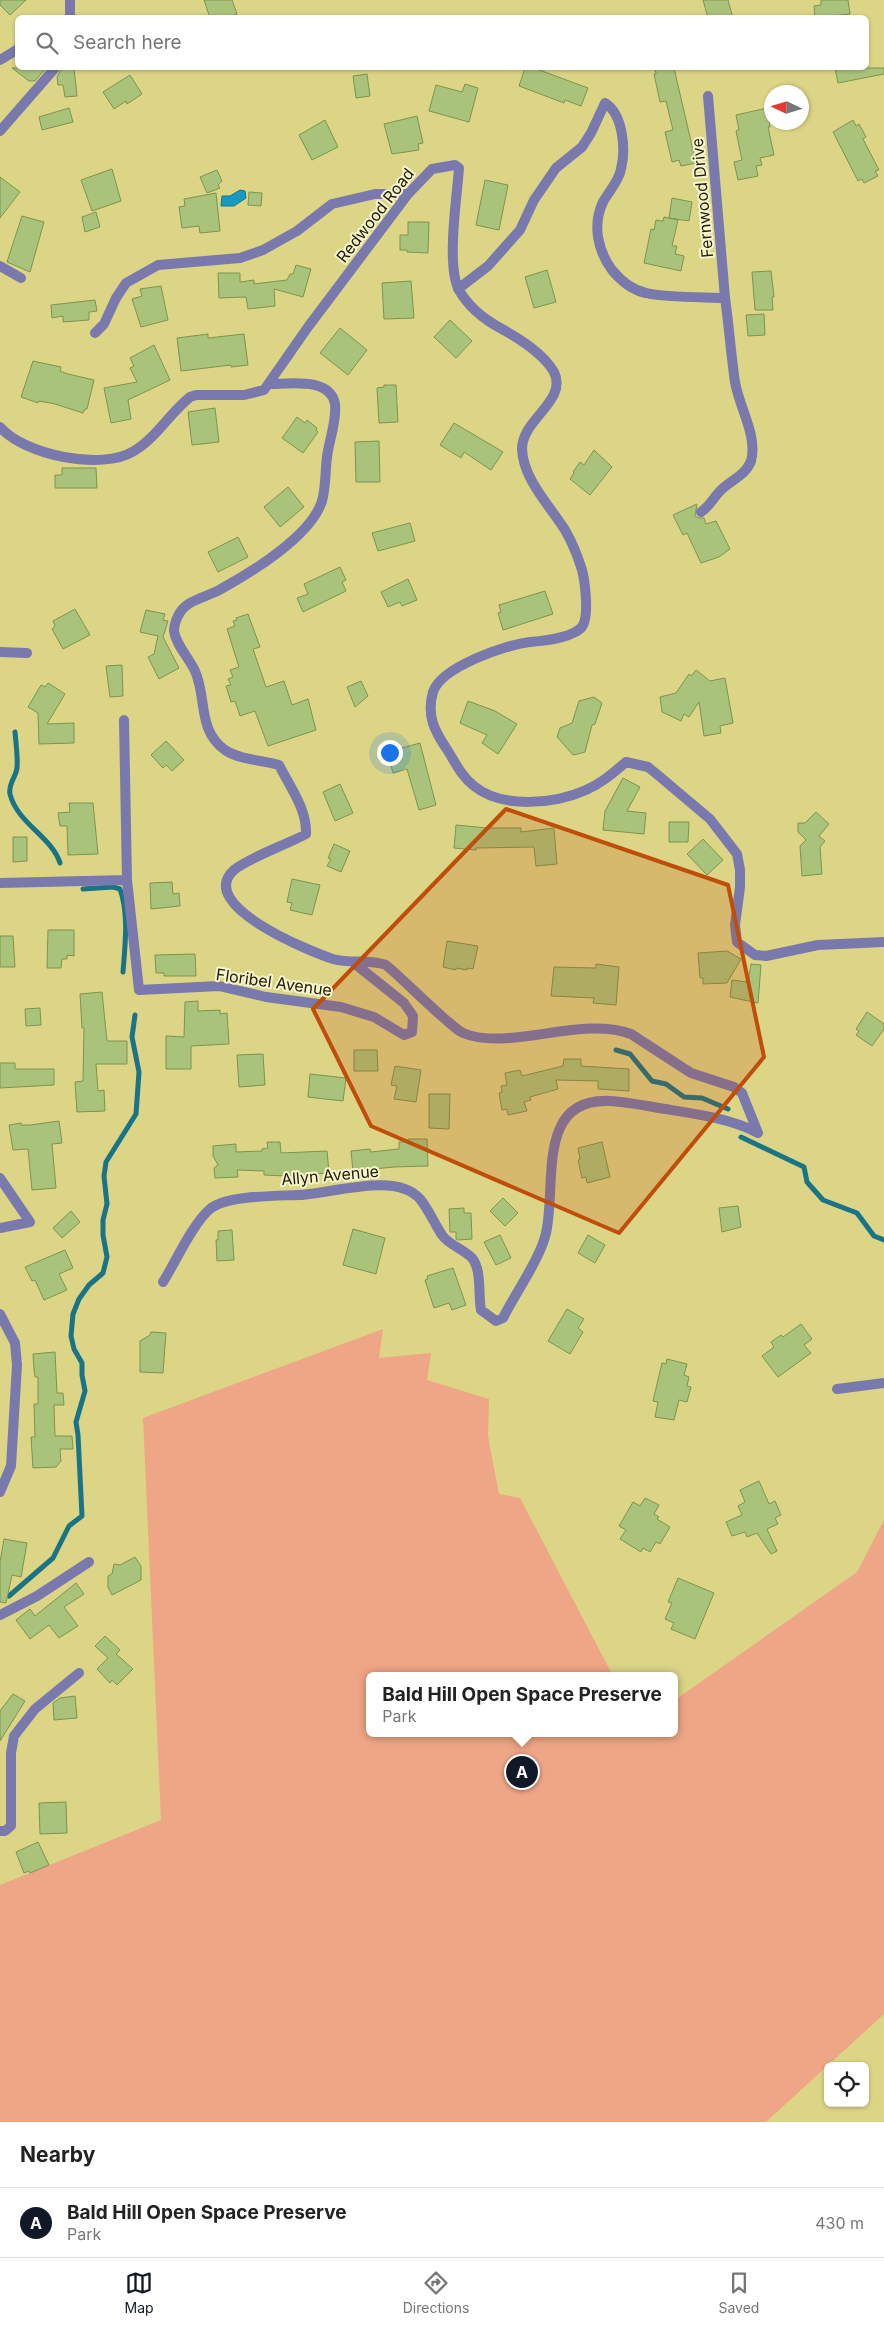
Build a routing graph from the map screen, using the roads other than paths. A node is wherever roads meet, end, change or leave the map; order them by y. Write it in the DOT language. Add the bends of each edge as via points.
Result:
graph roads {
  1 [pos="70,0"];
  2 [pos="70,15"];
  3 [pos="15,51"];
  4 [pos="0,60"];
  5 [pos="52,70"];
  6 [pos="708,96"];
  7 [pos="0,131"];
  8 [pos="408,194"];
  9 [pos="0,266"];
  10 [pos="21,278"];
  11 [pos="458,289"];
  12 [pos="726,298"];
  13 [pos="96,333"];
  14 [pos="269,384"];
  15 [pos="0,427"];
  16 [pos="701,512"];
  17 [pos="0,652"];
  18 [pos="27,653"];
  19 [pos="124,720"];
  20 [pos="127,880"];
  21 [pos="0,884"];
  22 [pos="884,942"];
  23 [pos="354,963"];
  24 [pos="749,1112"];
  25 [pos="0,1178"];
  26 [pos="0,1228"];
  27 [pos="163,1282"];
  28 [pos="0,1314"];
  29 [pos="884,1383"];
  30 [pos="837,1389"];
  31 [pos="0,1492"];
  32 [pos="88,1562"];
  33 [pos="0,1615"];
  34 [pos="79,1673"];
  35 [pos="0,1831"];
  1 -- 2 [label="street"];
  3 -- 4 [label="street"];
  5 -- 7 [label="street"];
  6 -- 12 [label="street, Fernwood Drive"];
  8 -- 11 [label="street, Redwood Road" via="432,169 446,165 459,168 453,268"];
  8 -- 13 [label="street" via="375,194 332,204 297,231 263,250 240,258 158,265 126,283"];
  8 -- 14 [label="street, Redwood Road"];
  9 -- 10 [label="street"];
  11 -- 12 [label="street" via="488,266 520,230 534,200 556,168 582,147 604,103 618,116 622,156 621,170 603,202 597,231 600,251 608,265 630,288 646,294"];
  11 -- 22 [label="street, Redwood Road" via="476,311 524,342 553,370 556,391 526,432 522,460 576,554 582,571 586,605 580,629 547,642 529,642 494,652 438,682 430,709 432,724 463,777 492,797 543,801 587,790 626,762 648,767 710,819 737,854 740,887 735,925 737,942 746,949 755,955 766,956 818,945"];
  12 -- 16 [label="street, Fernwood Drive" via="735,382 752,450 744,473 723,488 710,506"];
  14 -- 15 [label="street, Redwood Road" via="257,393 190,397 138,449 113,459 80,459 54,454 20,441"];
  14 -- 23 [label="street, Floribel Avenue" via="316,385 327,389 334,400 336,410 326,459 322,503 312,522 291,543 219,591 183,606 174,630 196,672 203,717 209,731 224,750 279,765 307,823 306,834 234,870 226,880 229,898 236,907 276,934 304,948"];
  17 -- 18 [label="street"];
  19 -- 20 [label="street, Floribel Avenue"];
  20 -- 21 [label="street"];
  20 -- 23 [label="street, Floribel Avenue" via="139,990 220,986 266,997 341,1007 374,1017 404,1035 412,1032 413,1016 404,1003"];
  23 -- 24 [label="street, Floribel Avenue" via="386,965 461,1033 478,1038 583,1029 620,1030 691,1072 734,1087 742,1093"];
  24 -- 27 [label="street, Allyn Avenue" via="758,1133 718,1119 635,1104 591,1102 572,1111 561,1122 554,1140 546,1236 503,1318 496,1321 481,1310 476,1266 472,1258 443,1236 414,1194 390,1185 359,1186 302,1195 260,1196 220,1204 202,1218"];
  25 -- 26 [label="street" via="30,1222"];
  28 -- 31 [label="street" via="16,1343 18,1365 11,1466"];
  29 -- 30 [label="street"];
  32 -- 33 [label="street" via="37,1596"];
  34 -- 35 [label="street" via="35,1709 14,1736 11,1754 12,1820 11,1826"];
}
